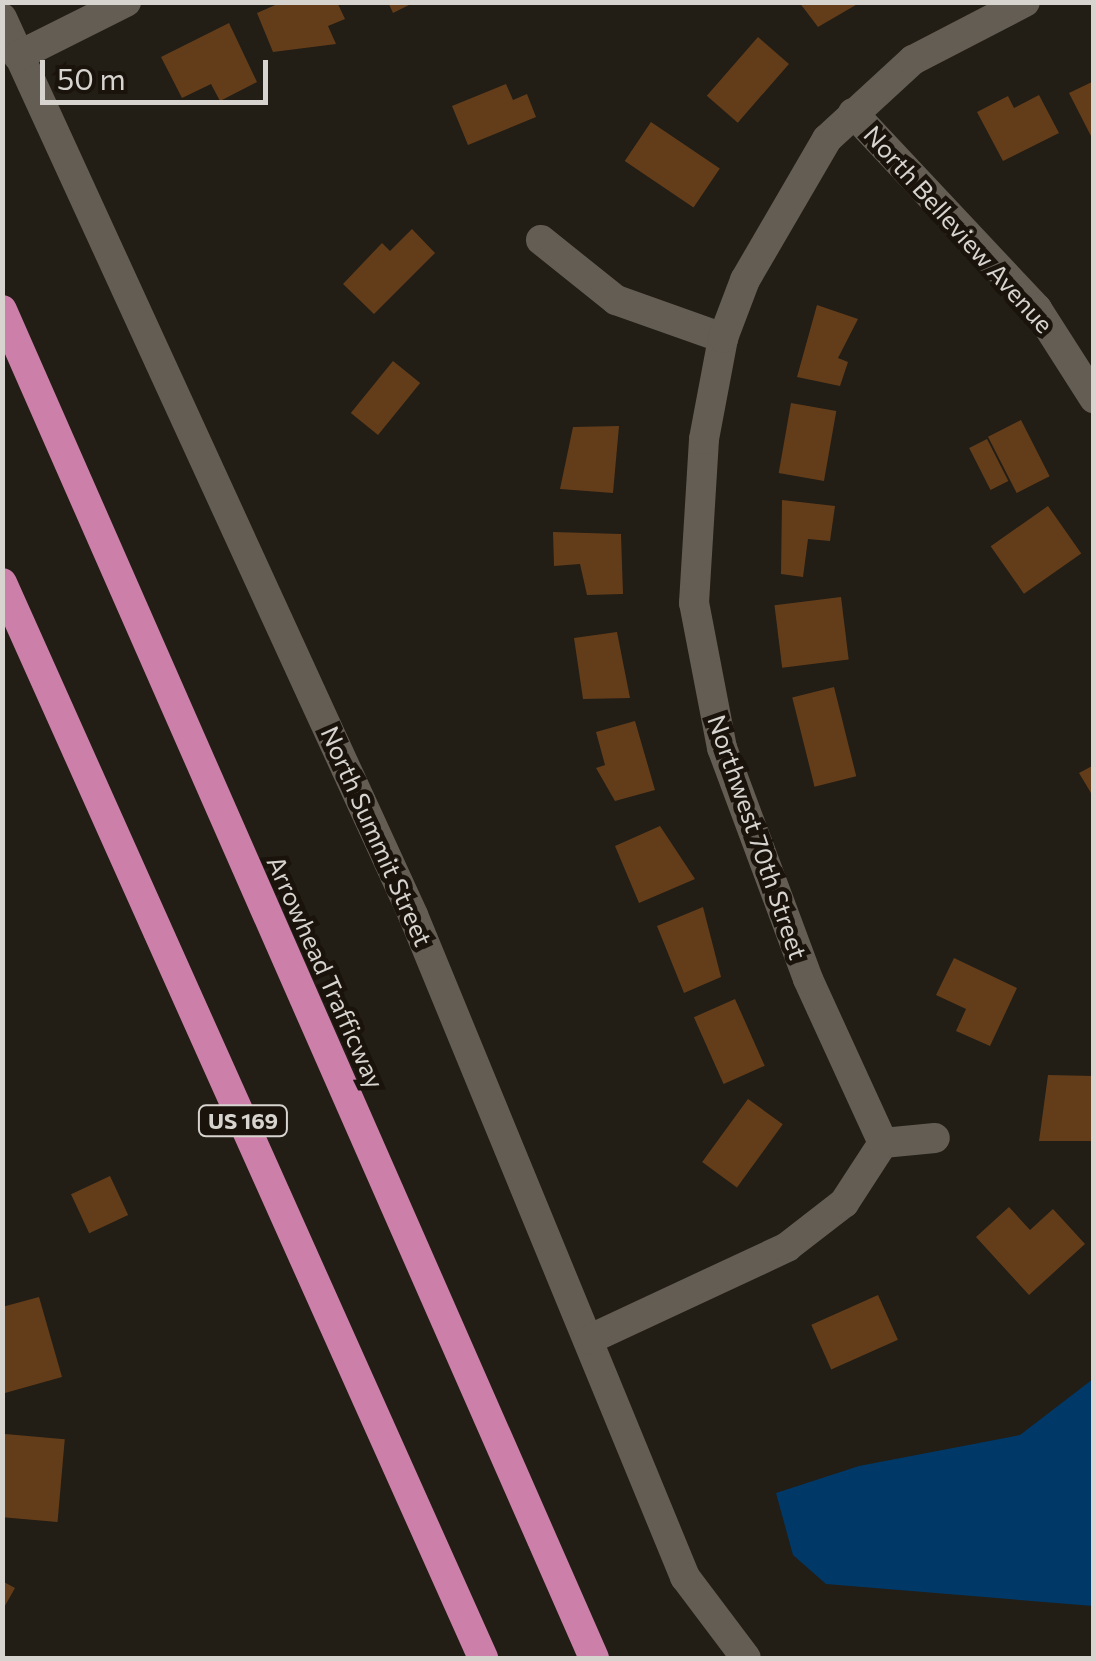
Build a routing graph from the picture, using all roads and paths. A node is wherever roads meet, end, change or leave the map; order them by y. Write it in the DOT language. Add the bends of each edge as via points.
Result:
graph roads {
  1 [pos="126,2"];
  2 [pos="1025,2"];
  3 [pos="2,18"];
  4 [pos="18,56"];
  5 [pos="853,113"];
  6 [pos="541,240"];
  7 [pos="2,310"];
  8 [pos="723,338"];
  9 [pos="1094,398"];
  10 [pos="2,583"];
  11 [pos="935,1138"];
  12 [pos="882,1143"];
  13 [pos="588,1340"];
  14 [pos="744,1657"];
  15 [pos="484,1658"];
  16 [pos="594,1658"];
  1 -- 4 [label="street"];
  2 -- 5 [label="street, Northwest 70th Street" via="952,34"];
  3 -- 4 [label="street, North Summit Street"];
  4 -- 13 [label="street, North Summit Street" via="257,561"];
  5 -- 8 [label="street, Northwest 70th Street" via="767,234"];
  5 -- 9 [label="street, North Belleview Avenue" via="1037,309"];
  6 -- 8 [label="street" via="616,300"];
  7 -- 16 [label="highway, Arrowhead Trafficway"];
  8 -- 12 [label="street, Northwest 70th Street" via="693,549 711,702 808,979"];
  10 -- 15 [label="highway, US 169"];
  11 -- 12 [label="street"];
  12 -- 13 [label="street" via="844,1202 786,1247"];
  13 -- 14 [label="street, North Summit Street" via="685,1577"];
}
